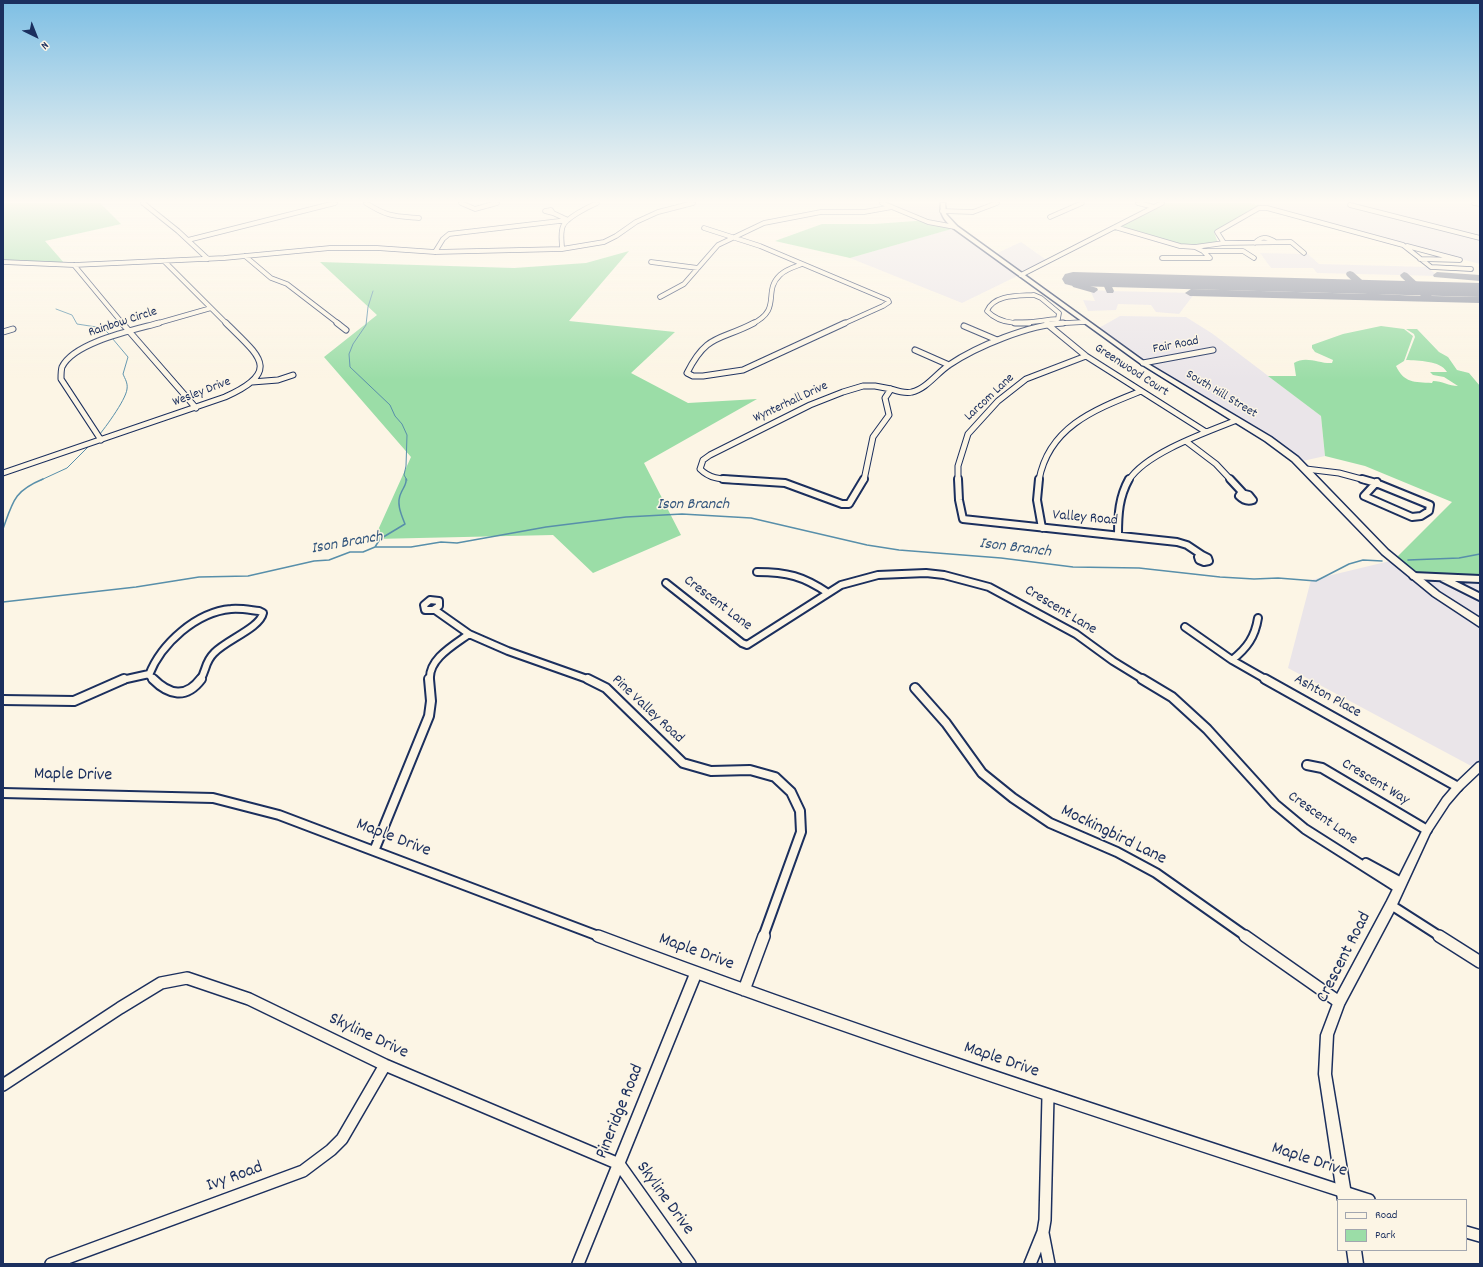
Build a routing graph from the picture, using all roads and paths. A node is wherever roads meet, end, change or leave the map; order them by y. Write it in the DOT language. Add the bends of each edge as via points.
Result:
graph roads {
  1 [pos="6,262"];
  2 [pos="160,262"];
  3 [pos="164,262"];
  4 [pos="252,262"];
  5 [pos="652,262"];
  6 [pos="703,262"];
  7 [pos="798,262"];
  8 [pos="1004,262"];
  9 [pos="1045,262"];
  10 [pos="1424,262"];
  11 [pos="802,264"];
  12 [pos="74,265"];
  13 [pos="698,268"];
  14 [pos="1472,268"];
  15 [pos="1021,274"];
  16 [pos="660,297"];
  17 [pos="1052,297"];
  18 [pos="1041,298"];
  19 [pos="211,308"];
  20 [pos="1085,322"];
  21 [pos="1047,324"];
  22 [pos="964,326"];
  23 [pos="13,329"];
  24 [pos="346,330"];
  25 [pos="130,331"];
  26 [pos="3,332"];
  27 [pos="997,340"];
  28 [pos="915,350"];
  29 [pos="1213,350"];
  30 [pos="1086,356"];
  31 [pos="1143,363"];
  32 [pos="949,365"];
  33 [pos="293,375"];
  34 [pos="252,382"];
  35 [pos="891,389"];
  36 [pos="1141,391"];
  37 [pos="196,408"];
  38 [pos="1237,420"];
  39 [pos="1206,432"];
  40 [pos="101,440"];
  41 [pos="1187,442"];
  42 [pos="1306,469"];
  43 [pos="3,473"];
  44 [pos="1377,482"];
  45 [pos="1243,493"];
  46 [pos="963,519"];
  47 [pos="1042,528"];
  48 [pos="1118,535"];
  49 [pos="1202,555"];
  50 [pos="757,572"];
  51 [pos="1413,576"];
  52 [pos="1440,577"];
  53 [pos="1480,579"];
  54 [pos="666,583"];
  55 [pos="828,593"];
  56 [pos="1480,597"];
  57 [pos="435,610"];
  58 [pos="1258,618"];
  59 [pos="1480,623"];
  60 [pos="1186,627"];
  61 [pos="469,634"];
  62 [pos="1232,660"];
  63 [pos="149,674"];
  64 [pos="915,688"];
  65 [pos="3,700"];
  66 [pos="1307,765"];
  67 [pos="1480,766"];
  68 [pos="1458,787"];
  69 [pos="3,792"];
  70 [pos="1427,830"];
  71 [pos="374,851"];
  72 [pos="1400,885"];
  73 [pos="1391,905"];
  74 [pos="1480,962"];
  75 [pos="696,973"];
  76 [pos="744,990"];
  77 [pos="1340,1002"];
  78 [pos="385,1065"];
  79 [pos="3,1085"];
  80 [pos="1048,1096"];
  81 [pos="619,1164"];
  82 [pos="1344,1196"];
  83 [pos="1363,1199"];
  84 [pos="1042,1232"];
  85 [pos="1467,1232"];
  86 [pos="1480,1236"];
  87 [pos="1354,1251"];
  88 [pos="51,1264"];
  89 [pos="578,1264"];
  90 [pos="690,1264"];
  91 [pos="1030,1264"];
  92 [pos="1049,1264"];
  93 [pos="1356,1264"];
  1 -- 12 [label="street"];
  2 -- 12 [label="street"];
  3 -- 19 [label="street, Wesley Drive"];
  4 -- 24 [label="street" via="271,278 287,284"];
  5 -- 13 [label="street"];
  6 -- 13 [label="street"];
  7 -- 11 [label="street"];
  8 -- 15 [label="main road, South Hill Street"];
  9 -- 15 [label="street"];
  10 -- 14 [label="street" via="1431,267"];
  11 -- 11 [label="street" via="889,302 743,370 703,376 687,373 705,345 764,318 770,308 774,280 784,271"];
  12 -- 25 [label="street"];
  13 -- 16 [label="street" via="680,287"];
  15 -- 17 [label="main road, South Hill Street"];
  17 -- 18 [label="street"];
  17 -- 20 [label="main road, South Hill Street"];
  18 -- 18 [label="street" via="1034,295 1005,297 989,306 987,311 990,315 1019,325 1038,320 1058,319 1059,313"];
  19 -- 25 [label="street, Rainbow Circle"];
  19 -- 34 [label="street, Wesley Drive" via="261,358 261,368"];
  20 -- 21 [label="street, Wynterhall Drive"];
  20 -- 31 [label="main road, South Hill Street"];
  21 -- 27 [label="street, Wynterhall Drive"];
  21 -- 30 [label="street, Greenwood Court"];
  22 -- 27 [label="street"];
  23 -- 26 [label="street"];
  25 -- 37 [label="street"];
  25 -- 40 [label="street, Rainbow Circle" via="82,348 62,364 60,370 60,379"];
  27 -- 32 [label="street, Wynterhall Drive"];
  28 -- 32 [label="street"];
  29 -- 31 [label="street, Fair Road"];
  30 -- 36 [label="street, Greenwood Court"];
  30 -- 46 [label="street, Larcom Lane" via="1026,379 998,402 968,434 958,466 959,500"];
  31 -- 38 [label="main road, South Hill Street"];
  32 -- 35 [label="street, Wynterhall Drive" via="917,391 907,393"];
  33 -- 34 [label="street" via="278,380"];
  34 -- 37 [label="street, Wesley Drive" via="233,394"];
  35 -- 35 [label="street, Wynterhall Drive" via="885,401 889,415 872,437 865,476 849,504 790,484 722,480 702,472 700,465 705,458 810,405 866,386"];
  36 -- 39 [label="street, Greenwood Court"];
  36 -- 47 [label="street" via="1088,414 1061,436 1047,455 1039,476 1037,500"];
  37 -- 40 [label="street, Wesley Drive"];
  38 -- 39 [label="street"];
  38 -- 42 [label="main road, South Hill Street" via="1268,439"];
  39 -- 41 [label="street"];
  40 -- 43 [label="street, Wesley Drive"];
  41 -- 45 [label="street" via="1216,464"];
  41 -- 48 [label="street" via="1169,448 1135,471 1124,487 1118,509"];
  42 -- 44 [label="street" via="1341,473"];
  42 -- 51 [label="main road, South Hill Street" via="1366,534"];
  44 -- 44 [label="street" via="1430,505 1429,511 1421,516 1412,517 1364,496"];
  46 -- 47 [label="street, Valley Road"];
  47 -- 48 [label="street, Valley Road"];
  48 -- 49 [label="street, Valley Road" via="1177,542"];
  50 -- 55 [label="street" via="776,571 802,576"];
  51 -- 52 [label="street"];
  51 -- 59 [label="main road, South Hill Street"];
  52 -- 53 [label="street"];
  52 -- 56 [label="street"];
  54 -- 55 [label="street, Crescent Lane" via="742,643 747,644"];
  55 -- 72 [label="street, Crescent Lane" via="841,585 878,574 926,573 972,582 1006,595 1076,634 1172,697 1207,729 1275,804 1305,829"];
  57 -- 61 [label="street, Pine Valley Road"];
  58 -- 62 [label="street" via="1256,633 1247,648"];
  60 -- 62 [label="street, Ashton Place"];
  61 -- 71 [label="street" via="434,662 429,672 429,716"];
  61 -- 76 [label="street, Pine Valley Road" via="508,651 589,678 606,688 683,763 711,771 750,770 776,777 791,792 800,811 801,832"];
  62 -- 68 [label="street, Ashton Place"];
  63 -- 63 [label="street" via="171,641 210,615 232,609 263,613 261,621 215,651 205,663 198,683 186,690 170,692"];
  63 -- 65 [label="street" via="126,678 74,701"];
  64 -- 77 [label="street, Mockingbird Lane" via="946,723 982,773 1013,798 1050,823 1117,852 1156,873"];
  66 -- 70 [label="street, Crescent Way" via="1322,768"];
  67 -- 68 [label="street, Crescent Road"];
  68 -- 70 [label="street, Crescent Road"];
  69 -- 71 [label="street, Maple Drive" via="213,798 279,815"];
  70 -- 72 [label="street, Crescent Road"];
  71 -- 75 [label="street, Maple Drive"];
  72 -- 73 [label="street, Crescent Road"];
  73 -- 74 [label="street"];
  73 -- 77 [label="street, Crescent Road"];
  75 -- 76 [label="street, Maple Drive"];
  75 -- 81 [label="street, Pineridge Road"];
  76 -- 80 [label="street, Maple Drive"];
  77 -- 82 [label="street, Crescent Road" via="1327,1036 1325,1074"];
  78 -- 79 [label="street, Skyline Drive" via="249,999 188,978 162,983"];
  78 -- 81 [label="street, Skyline Drive"];
  78 -- 88 [label="street, Ivy Road" via="342,1139 303,1171"];
  80 -- 82 [label="street, Maple Drive"];
  80 -- 84 [label="street" via="1045,1220"];
  81 -- 89 [label="street, Pineridge Road"];
  81 -- 90 [label="street, Skyline Drive"];
  82 -- 83 [label="street, Maple Drive"];
  84 -- 91 [label="street"];
  84 -- 92 [label="street"];
  85 -- 86 [label="street"];
  87 -- 93 [label="street"];
}
